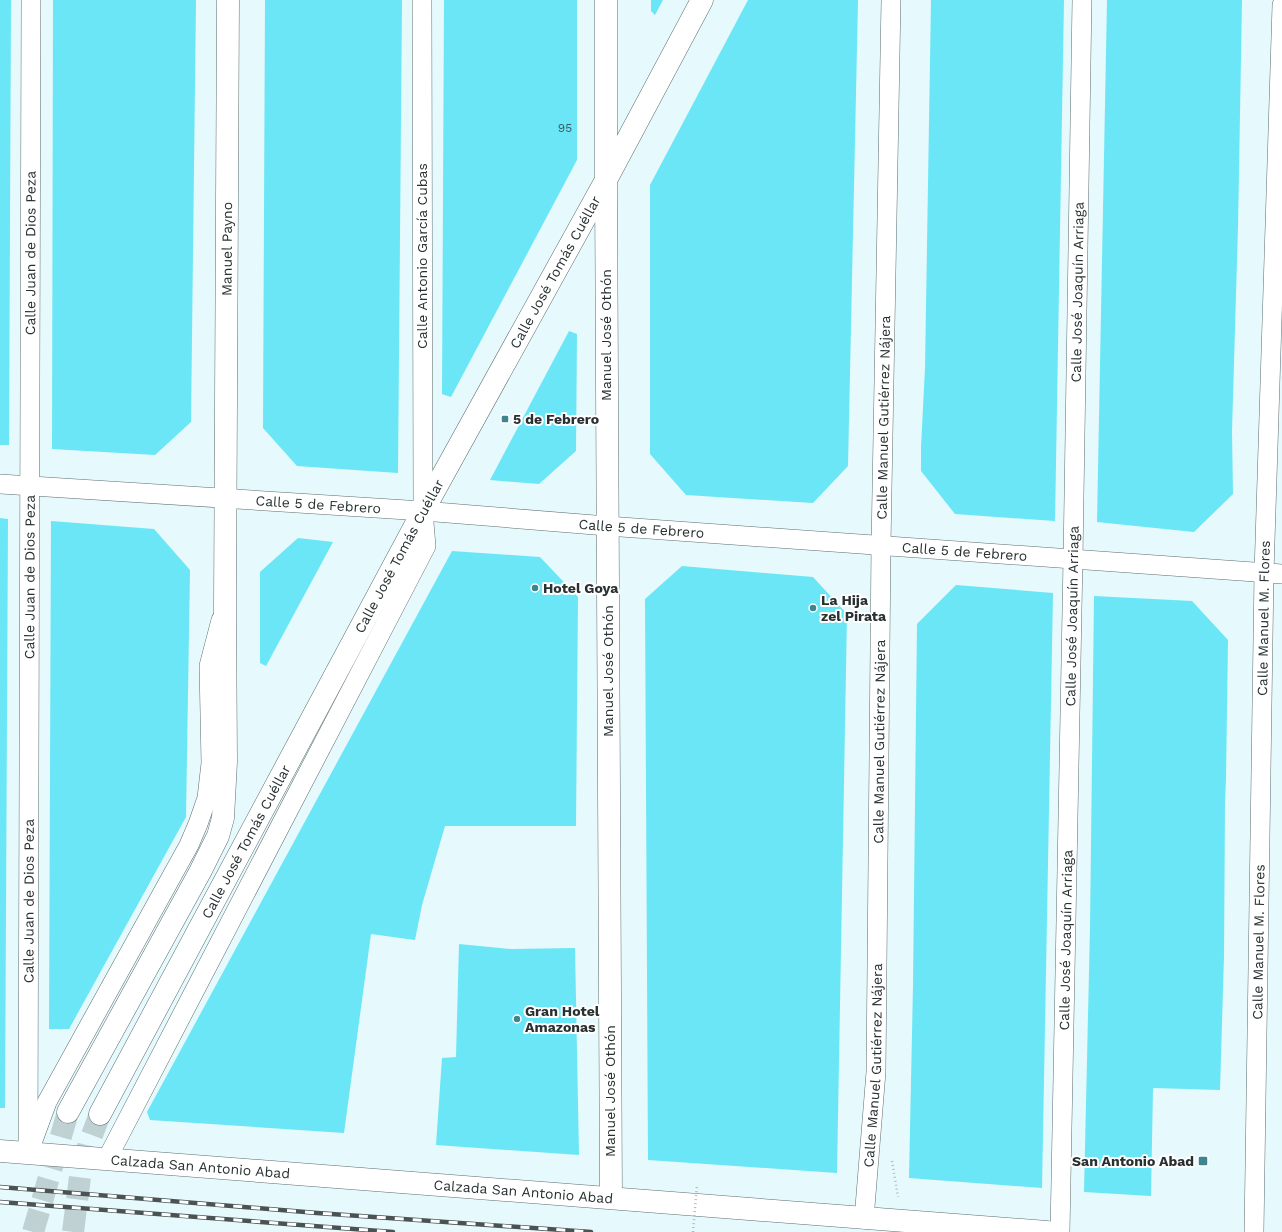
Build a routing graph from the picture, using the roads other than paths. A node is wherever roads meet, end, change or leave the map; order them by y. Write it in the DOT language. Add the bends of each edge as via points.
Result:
graph roads {
  1 [pos="31,0"];
  2 [pos="228,0"];
  3 [pos="422,0"];
  4 [pos="606,0"];
  5 [pos="702,0"];
  6 [pos="891,0"];
  7 [pos="1082,0"];
  8 [pos="1282,4"];
  9 [pos="606,180"];
  10 [pos="0,484"];
  11 [pos="29,486"];
  12 [pos="225,498"];
  13 [pos="423,511"];
  14 [pos="607,526"];
  15 [pos="881,545"];
  16 [pos="1073,559"];
  17 [pos="1273,573"];
  18 [pos="225,605"];
  19 [pos="68,1112"];
  20 [pos="100,1114"];
  21 [pos="0,1151"];
  22 [pos="28,1153"];
  23 [pos="107,1159"];
  24 [pos="611,1198"];
  25 [pos="864,1219"];
  26 [pos="1047,1232"];
  27 [pos="1060,1232"];
  28 [pos="1254,1232"];
  1 -- 11 [label="street, Calle Juan de Dios Peza"];
  2 -- 12 [label="main road, Manuel Payno"];
  3 -- 13 [label="street, Calle Antonio García Cubas"];
  4 -- 9 [label="main road, Manuel José Othón"];
  5 -- 9 [label="main road, Calle José Tomás Cuéllar"];
  6 -- 15 [label="street, Calle Manuel Gutiérrez Nájera"];
  7 -- 16 [label="street, Calle José Joaquín Arriaga"];
  8 -- 17 [label="street, Calle Manuel M. Flores"];
  9 -- 13 [label="main road, Calle José Tomás Cuéllar"];
  9 -- 14 [label="main road, Manuel José Othón"];
  10 -- 11 [label="street, Calle 5 de Febrero"];
  11 -- 12 [label="street, Calle 5 de Febrero"];
  11 -- 22 [label="street, Calle Juan de Dios Peza"];
  12 -- 13 [label="street, Calle 5 de Febrero"];
  12 -- 18 [label="main road, Calle José Tomás Cuéllar"];
  13 -- 14 [label="street, Calle 5 de Febrero"];
  13 -- 20 [label="main road, Calle José Tomás Cuéllar"];
  13 -- 23 [label="street, Calle Antonio García Cubas" via="426,546"];
  14 -- 15 [label="street, Calle 5 de Febrero"];
  14 -- 24 [label="main road, Manuel José Othón"];
  15 -- 16 [label="street, Calle 5 de Febrero"];
  15 -- 25 [label="street, Calle Manuel Gutiérrez Nájera" via="876,1072"];
  16 -- 17 [label="street, Calle 5 de Febrero"];
  16 -- 27 [label="street, Calle José Joaquín Arriaga"];
  17 -- 28 [label="street, Calle Manuel M. Flores"];
  18 -- 19 [label="main road, Calle José Tomás Cuéllar" via="226,762 223,818 218,836"];
  18 -- 22 [label="street" via="209,666 211,763 207,798 198,824 186,852 47,1102"];
  21 -- 22 [label="main road, Calzada San Antonio Abad"];
  22 -- 23 [label="main road, Calzada San Antonio Abad"];
  23 -- 24 [label="main road, Calzada San Antonio Abad"];
  24 -- 25 [label="main road, Calzada San Antonio Abad"];
  25 -- 26 [label="main road, Calzada San Antonio Abad"];
}
